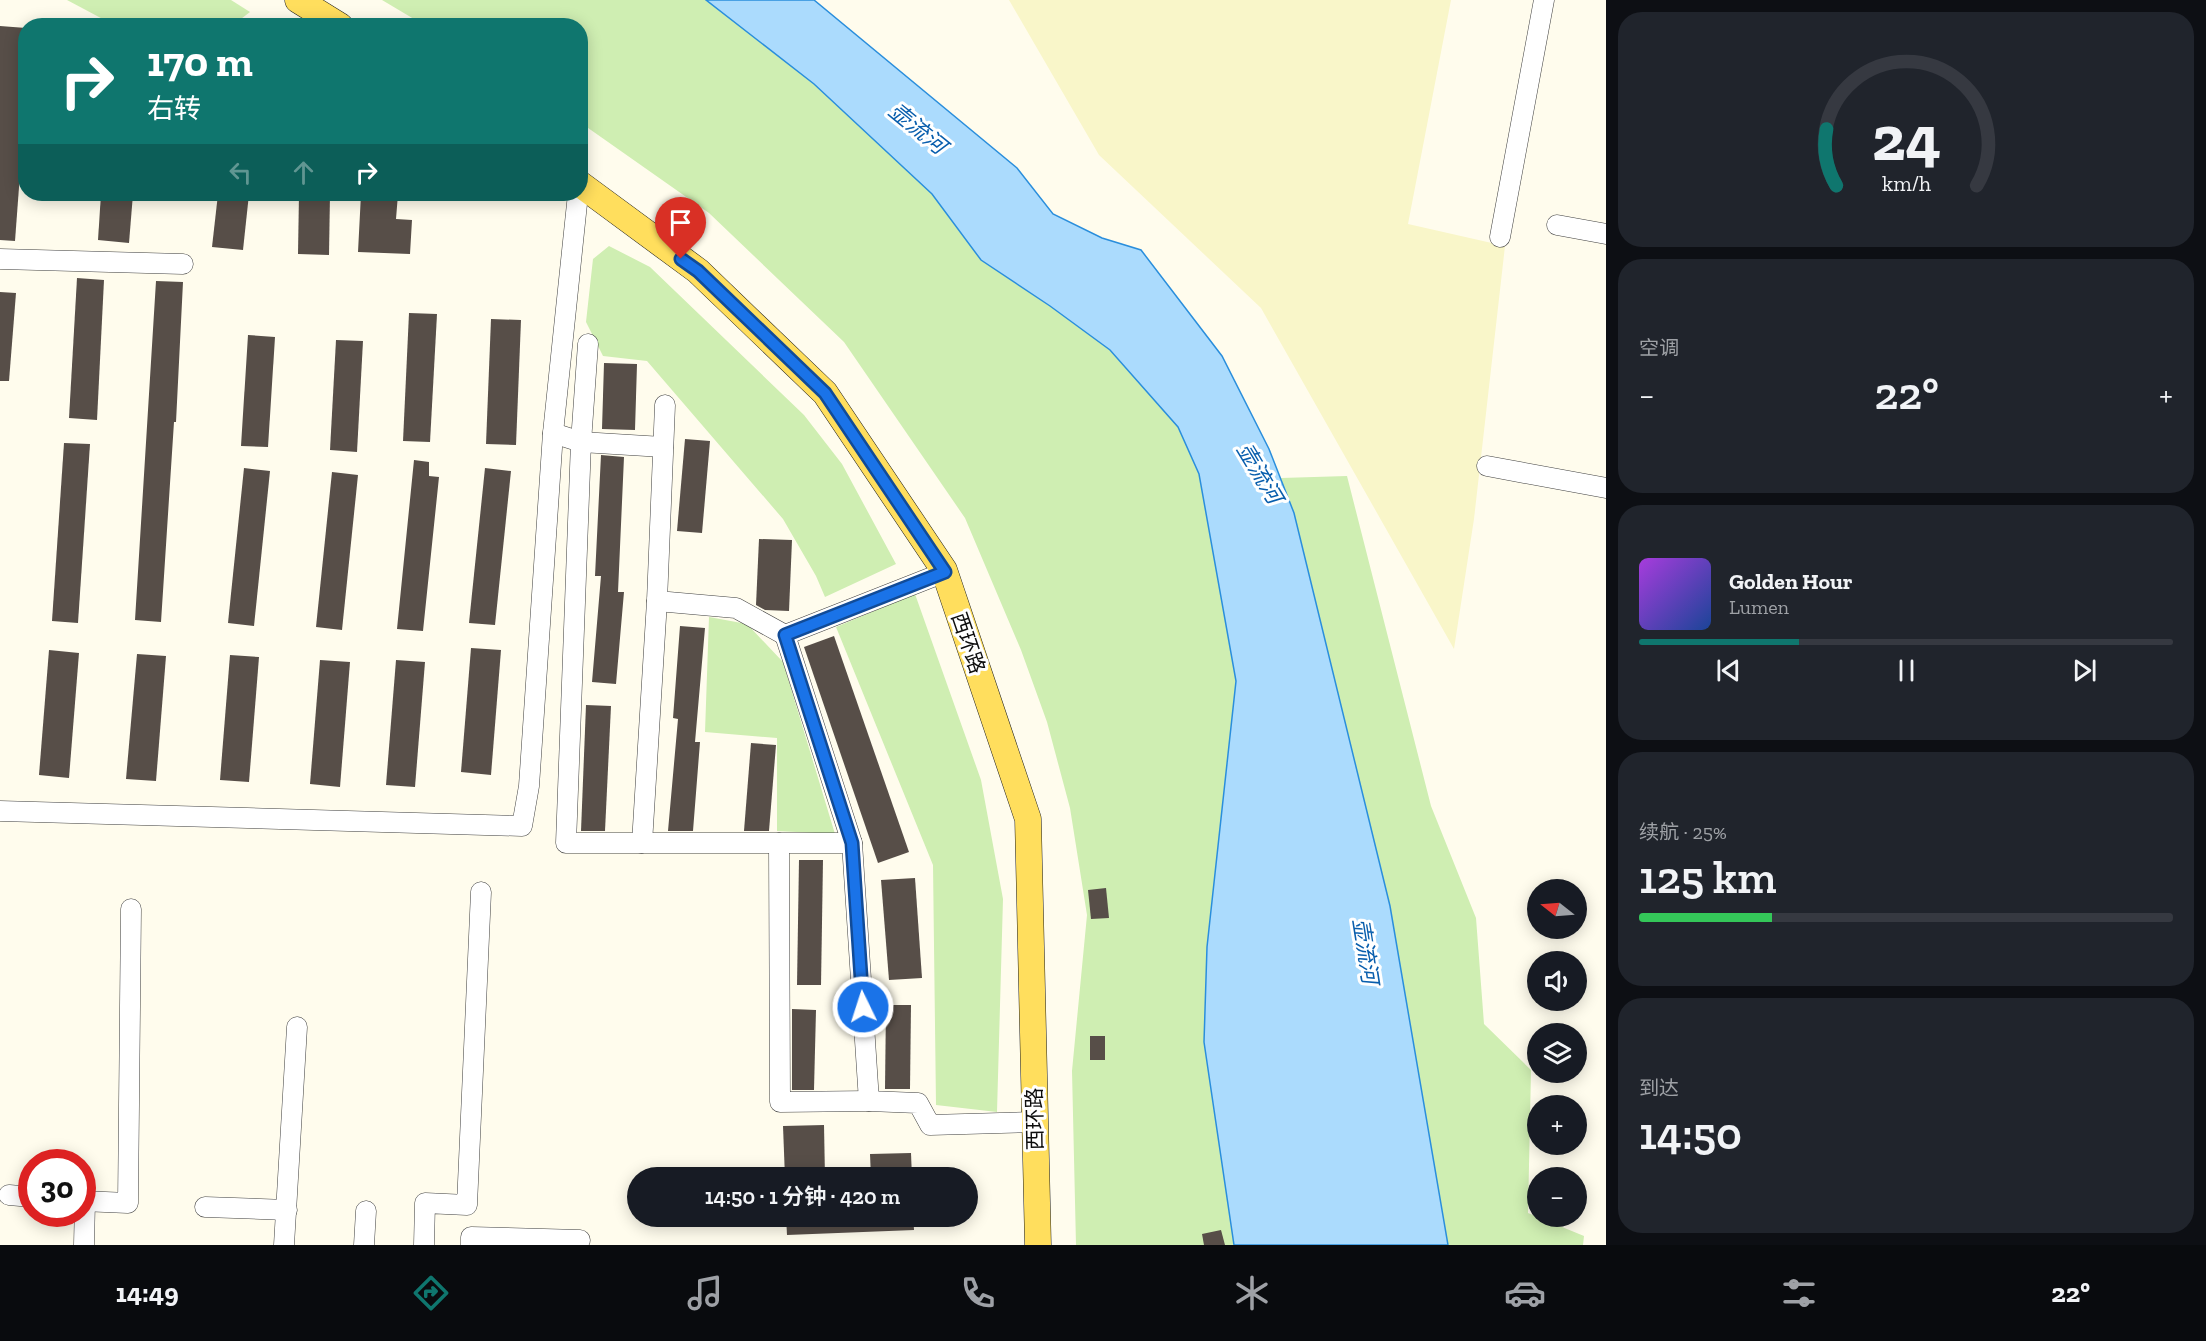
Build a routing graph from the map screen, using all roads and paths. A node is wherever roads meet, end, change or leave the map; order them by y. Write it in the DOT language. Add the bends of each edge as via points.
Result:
graph roads {
  1 [pos="298,0"];
  2 [pos="1544,0"];
  3 [pos="327,18"];
  4 [pos="588,190"];
  5 [pos="577,201"];
  6 [pos="1557,225"];
  7 [pos="1606,234"];
  8 [pos="1500,237"];
  9 [pos="0,259"];
  10 [pos="183,264"];
  11 [pos="588,344"];
  12 [pos="665,405"];
  13 [pos="553,433"];
  14 [pos="581,442"];
  15 [pos="663,447"];
  16 [pos="1486,466"];
  17 [pos="1606,488"];
  18 [pos="945,572"];
  19 [pos="657,602"];
  20 [pos="785,635"];
  21 [pos="0,811"];
  22 [pos="642,843"];
  23 [pos="779,843"];
  24 [pos="852,843"];
  25 [pos="481,892"];
  26 [pos="131,909"];
  27 [pos="297,1027"];
  28 [pos="868,1101"];
  29 [pos="1035,1122"];
  30 [pos="9,1195"];
  31 [pos="18,1196"];
  32 [pos="96,1202"];
  33 [pos="205,1207"];
  34 [pos="286,1210"];
  35 [pos="366,1211"];
  36 [pos="84,1227"];
  37 [pos="580,1240"];
  38 [pos="84,1245"];
  39 [pos="285,1245"];
  40 [pos="364,1245"];
  41 [pos="423,1245"];
  42 [pos="471,1245"];
  43 [pos="1038,1245"];
  1 -- 3 [label="main road"];
  2 -- 8 [label="street"];
  4 -- 18 [label="main road, 西环路" via="698,271 825,393"];
  5 -- 13 [label="street"];
  6 -- 7 [label="street"];
  9 -- 10 [label="street"];
  11 -- 14 [label="street"];
  12 -- 15 [label="street"];
  13 -- 14 [label="street"];
  13 -- 21 [label="street" via="530,786 522,825"];
  14 -- 15 [label="street"];
  14 -- 22 [label="street" via="566,843"];
  15 -- 19 [label="street"];
  16 -- 17 [label="street"];
  18 -- 20 [label="street"];
  18 -- 29 [label="main road, 西环路" via="1028,819"];
  19 -- 20 [label="street" via="736,608"];
  19 -- 22 [label="street"];
  20 -- 24 [label="street"];
  22 -- 23 [label="street"];
  23 -- 24 [label="street"];
  23 -- 28 [label="street" via="780,1102"];
  24 -- 28 [label="street"];
  25 -- 41 [label="street" via="467,1205 425,1203"];
  26 -- 32 [label="street" via="128,1203"];
  27 -- 34 [label="street"];
  28 -- 29 [label="street" via="918,1102 930,1125"];
  29 -- 43 [label="main road, 西环路"];
  30 -- 31 [label="street"];
  33 -- 34 [label="street"];
  34 -- 39 [label="street"];
  35 -- 40 [label="street"];
  36 -- 38 [label="street"];
  37 -- 42 [label="street" via="471,1237"];
}
